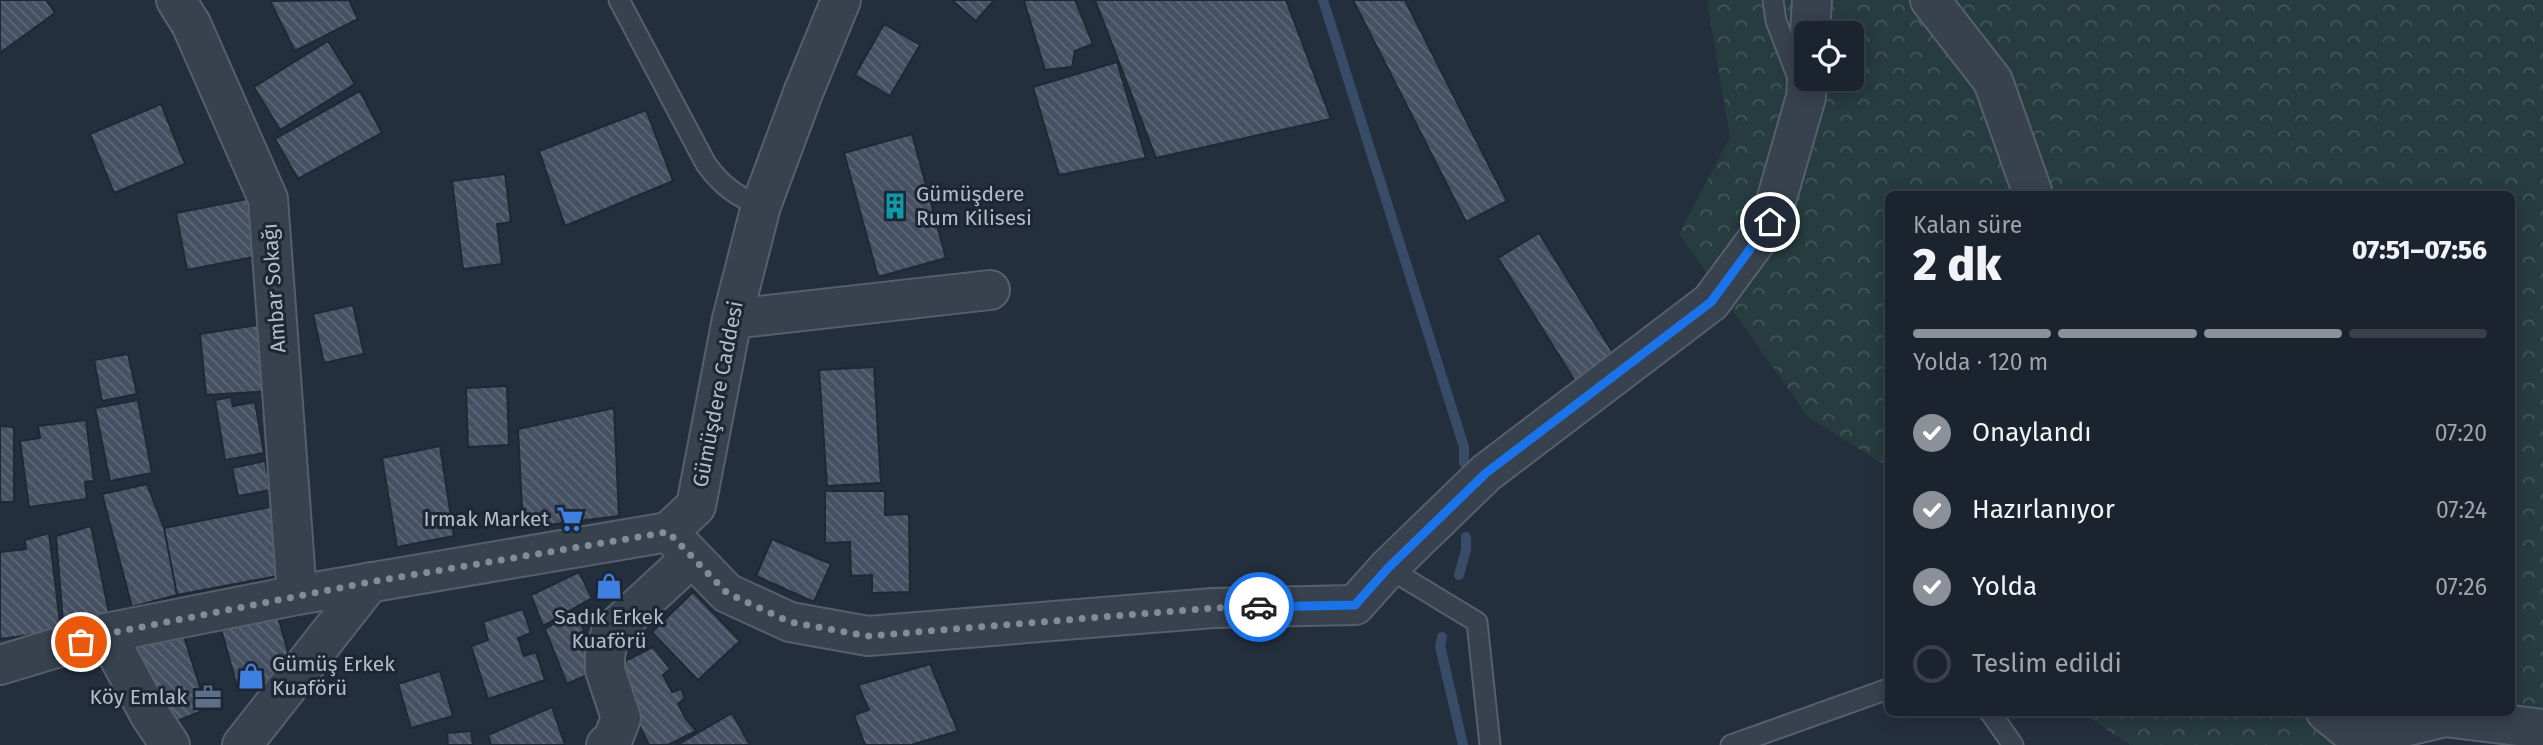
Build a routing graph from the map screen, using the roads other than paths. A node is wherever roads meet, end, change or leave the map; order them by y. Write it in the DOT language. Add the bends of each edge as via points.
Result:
graph roads {
  1 [pos="176,0"];
  2 [pos="619,0"];
  3 [pos="841,0"];
  4 [pos="1773,0"];
  5 [pos="1812,0"];
  6 [pos="1930,0"];
  7 [pos="1811,21"];
  8 [pos="1794,60"];
  9 [pos="1806,91"];
  10 [pos="2033,191"];
  11 [pos="761,206"];
  12 [pos="990,290"];
  13 [pos="732,319"];
  14 [pos="680,545"];
  15 [pos="1388,568"];
  16 [pos="370,582"];
  17 [pos="297,596"];
  18 [pos="106,634"];
  19 [pos="0,665"];
  20 [pos="1885,690"];
  21 [pos="1993,716"];
  22 [pos="2331,716"];
  23 [pos="2543,729"];
  24 [pos="2363,743"];
  25 [pos="170,745"];
  26 [pos="242,745"];
  27 [pos="606,745"];
  28 [pos="1490,745"];
  29 [pos="1731,745"];
  30 [pos="2013,745"];
  1 -- 17 [label="street, Ambar Sokağı" via="191,24 268,199"];
  2 -- 11 [label="lane" via="717,180"];
  3 -- 11 [label="street, Gümüşdere Caddesi"];
  4 -- 8 [label="lane" via="1776,21"];
  5 -- 7 [label="street"];
  6 -- 10 [label="street" via="1993,81"];
  9 -- 15 [label="street" via="1770,222 1711,302 1486,473"];
  11 -- 13 [label="street, Gümüşdere Caddesi"];
  12 -- 13 [label="street"];
  13 -- 14 [label="street, Gümüşdere Caddesi" via="696,506"];
  14 -- 15 [label="street" via="727,593 790,622 868,636 1213,608 1355,605"];
  14 -- 16 [label="street"];
  14 -- 27 [label="street, Gümüşdere Caddesi" via="611,632 604,654 621,718"];
  15 -- 28 [label="lane" via="1477,622"];
  16 -- 17 [label="street"];
  16 -- 26 [label="street"];
  17 -- 18 [label="street"];
  18 -- 19 [label="street"];
  18 -- 25 [label="street"];
  20 -- 29 [label="lane"];
  21 -- 30 [label="lane"];
  22 -- 24 [label="street"];
  23 -- 24 [label="street" via="2445,717"];
}
